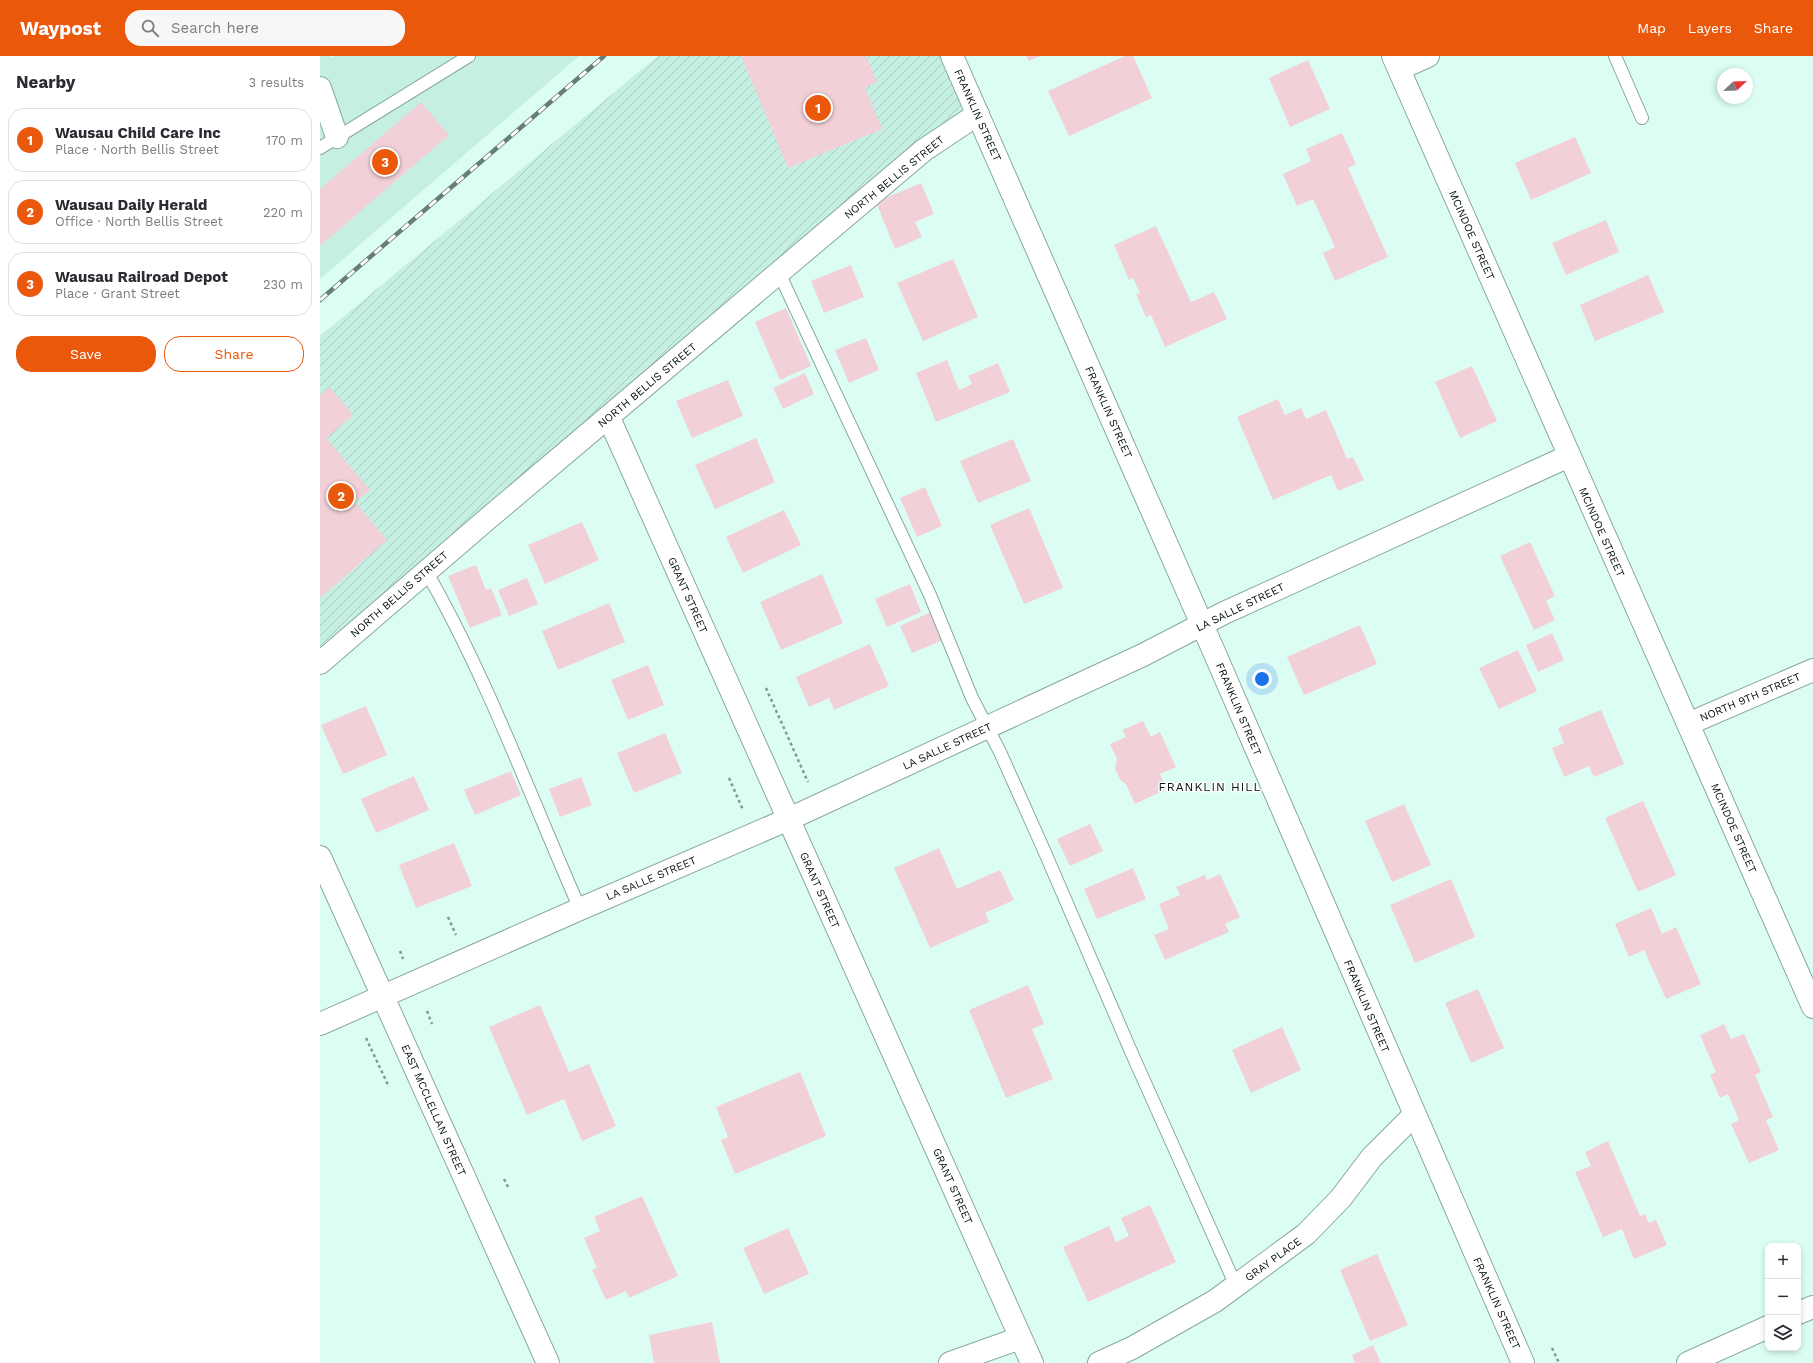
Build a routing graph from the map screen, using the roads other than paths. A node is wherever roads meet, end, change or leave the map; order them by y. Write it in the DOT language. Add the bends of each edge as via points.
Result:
graph roads {
  1 [pos="469,56"];
  2 [pos="952,56"];
  3 [pos="1428,56"];
  4 [pos="1615,56"];
  5 [pos="1396,62"];
  6 [pos="320,88"];
  7 [pos="978,114"];
  8 [pos="1642,118"];
  9 [pos="328,142"];
  10 [pos="779,274"];
  11 [pos="609,418"];
  12 [pos="1569,456"];
  13 [pos="426,571"];
  14 [pos="1202,625"];
  15 [pos="320,663"];
  16 [pos="1813,670"];
  17 [pos="1688,724"];
  18 [pos="987,728"];
  19 [pos="789,819"];
  20 [pos="320,856"];
  21 [pos="580,909"];
  22 [pos="383,996"];
  23 [pos="1813,1007"];
  24 [pos="320,1024"];
  25 [pos="1414,1115"];
  26 [pos="1236,1286"];
  27 [pos="1813,1307"];
  28 [pos="1801,1313"];
  29 [pos="1765,1328"];
  30 [pos="1020,1338"];
  31 [pos="548,1363"];
  32 [pos="950,1363"];
  33 [pos="1032,1363"];
  34 [pos="1099,1363"];
  35 [pos="1523,1363"];
  36 [pos="1688,1363"];
  1 -- 9 [label="lane"];
  2 -- 7 [label="street, FRANKLIN STREET"];
  3 -- 5 [label="street"];
  4 -- 8 [label="lane"];
  5 -- 12 [label="street, MCINDOE STREET"];
  6 -- 9 [label="street"];
  7 -- 10 [label="street, NORTH BELLIS STREET" via="924,150"];
  7 -- 14 [label="street, FRANKLIN STREET"];
  10 -- 11 [label="street, NORTH BELLIS STREET"];
  10 -- 18 [label="lane" via="914,559"];
  11 -- 13 [label="street, NORTH BELLIS STREET"];
  11 -- 19 [label="street, GRANT STREET"];
  12 -- 14 [label="street, LA SALLE STREET" via="1229,610"];
  12 -- 17 [label="street, MCINDOE STREET"];
  13 -- 15 [label="street, NORTH BELLIS STREET"];
  13 -- 21 [label="lane" via="471,658"];
  14 -- 18 [label="street, LA SALLE STREET"];
  14 -- 25 [label="street, FRANKLIN STREET"];
  16 -- 17 [label="street, NORTH 9TH STREET"];
  17 -- 23 [label="street, MCINDOE STREET"];
  18 -- 19 [label="street, LA SALLE STREET"];
  18 -- 26 [label="lane" via="1043,848 1132,1056"];
  19 -- 21 [label="street, LA SALLE STREET"];
  19 -- 30 [label="street, GRANT STREET"];
  20 -- 22 [label="street, EAST MCCLELLAN STREET"];
  21 -- 22 [label="street, LA SALLE STREET"];
  22 -- 24 [label="street, LA SALLE STREET"];
  22 -- 31 [label="street, EAST MCCLELLAN STREET"];
  25 -- 26 [label="street, GRAY PLACE" via="1372,1157 1340,1198 1306,1234"];
  25 -- 35 [label="street, FRANKLIN STREET"];
  26 -- 34 [label="street, GRAY PLACE" via="1215,1301 1132,1348"];
  27 -- 28 [label="street"];
  29 -- 36 [label="street"];
  30 -- 32 [label="street"];
  30 -- 33 [label="street, GRANT STREET"];
}
